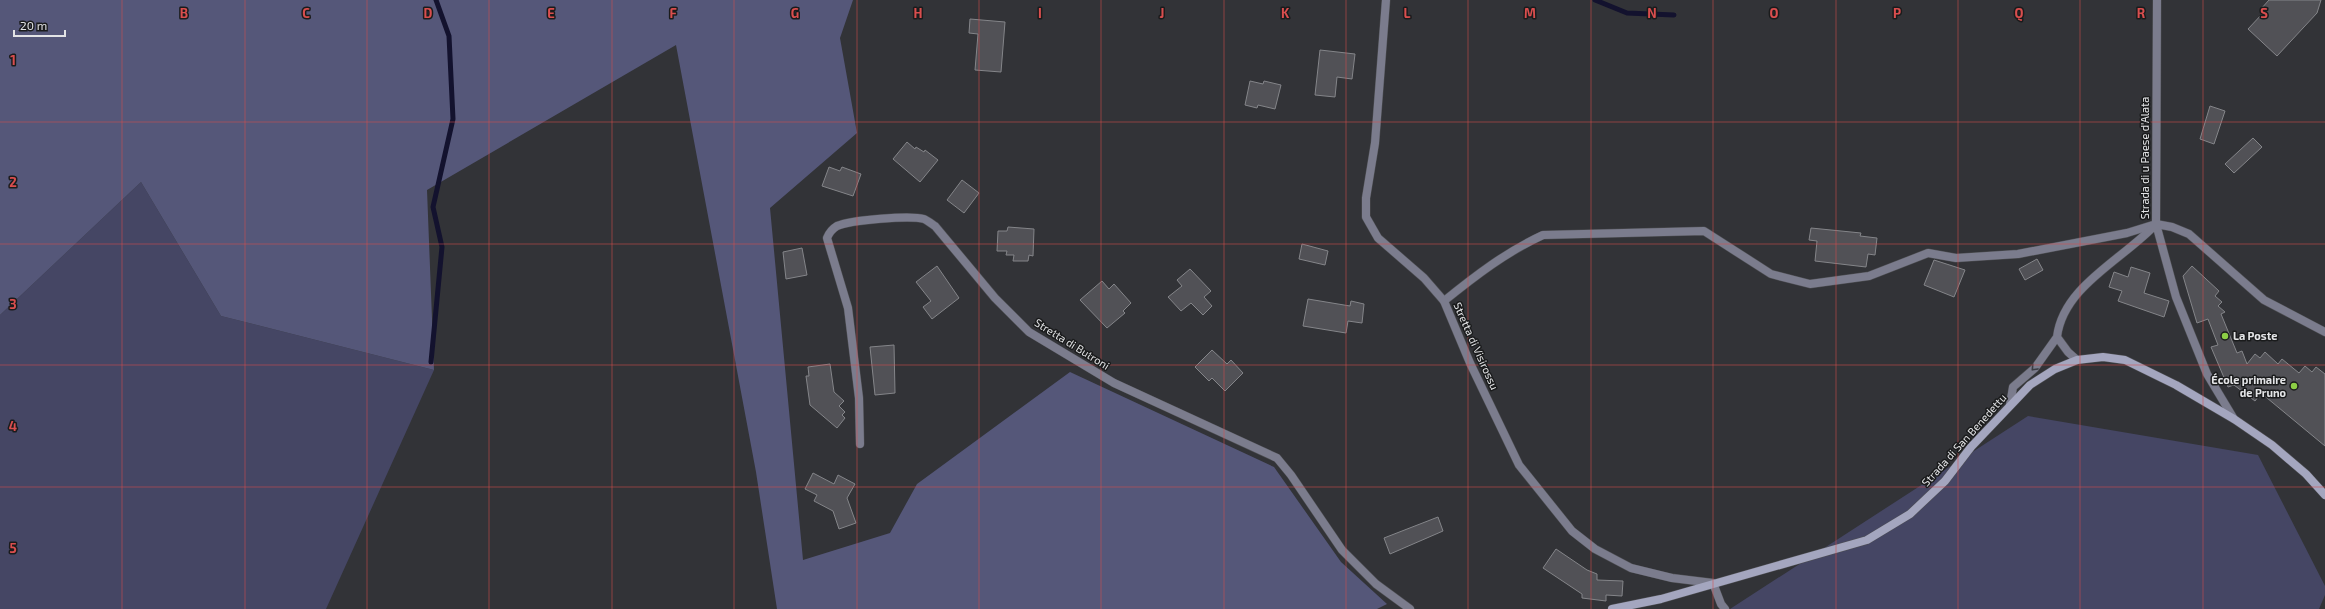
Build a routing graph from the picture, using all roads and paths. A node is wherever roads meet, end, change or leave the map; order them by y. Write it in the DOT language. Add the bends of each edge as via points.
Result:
graph roads {
  1 [pos="1386,0"];
  2 [pos="2157,0"];
  3 [pos="2156,224"];
  4 [pos="1444,301"];
  5 [pos="2325,332"];
  6 [pos="2057,337"];
  7 [pos="2077,360"];
  8 [pos="2010,405"];
  9 [pos="2234,419"];
  10 [pos="860,444"];
  11 [pos="2325,495"];
  12 [pos="1713,583"];
  13 [pos="1410,609"];
  14 [pos="1612,609"];
  15 [pos="1725,609"];
  1 -- 4 [label="street, Stretta di Visirossu" via="1375,143 1366,198 1366,218 1378,238 1424,278"];
  2 -- 3 [label="street, Strada di u Paese d'Alata"];
  3 -- 4 [label="street" via="2127,233 2018,254 1956,258 1928,253 1869,276 1810,284 1771,274 1704,231 1543,235 1519,246"];
  3 -- 5 [label="street" via="2172,226 2189,234 2264,300"];
  3 -- 6 [label="street" via="2084,288 2059,322"];
  3 -- 9 [label="street, Strada di u Paese d'Alata" via="2176,298 2207,374"];
  4 -- 12 [label="street, Stretta di Visirossu" via="1470,363 1519,465 1572,531 1595,549 1630,568 1672,578"];
  6 -- 7 [label="street"];
  6 -- 8 [label="street, one-way" via="2035,368 2013,388"];
  7 -- 8 [label="street, Strada di San Benedettu" via="2054,369 2030,385"];
  7 -- 9 [label="street, Strada di San Benedettu" via="2103,357 2125,360 2176,385"];
  8 -- 12 [label="street, Strada di San Benedettu" via="1939,487 1910,514 1867,540"];
  9 -- 11 [label="street, Strada di San Benedettu" via="2272,445 2306,474"];
  10 -- 13 [label="street, Stretta di Butroni" via="859,398 848,308 827,238 837,226 875,219 926,220 935,226 995,298 1029,332 1114,383 1277,458 1342,550 1376,584"];
  12 -- 14 [label="street, Strada di San Benedettu" via="1661,599"];
  12 -- 15 [label="street"];
}
